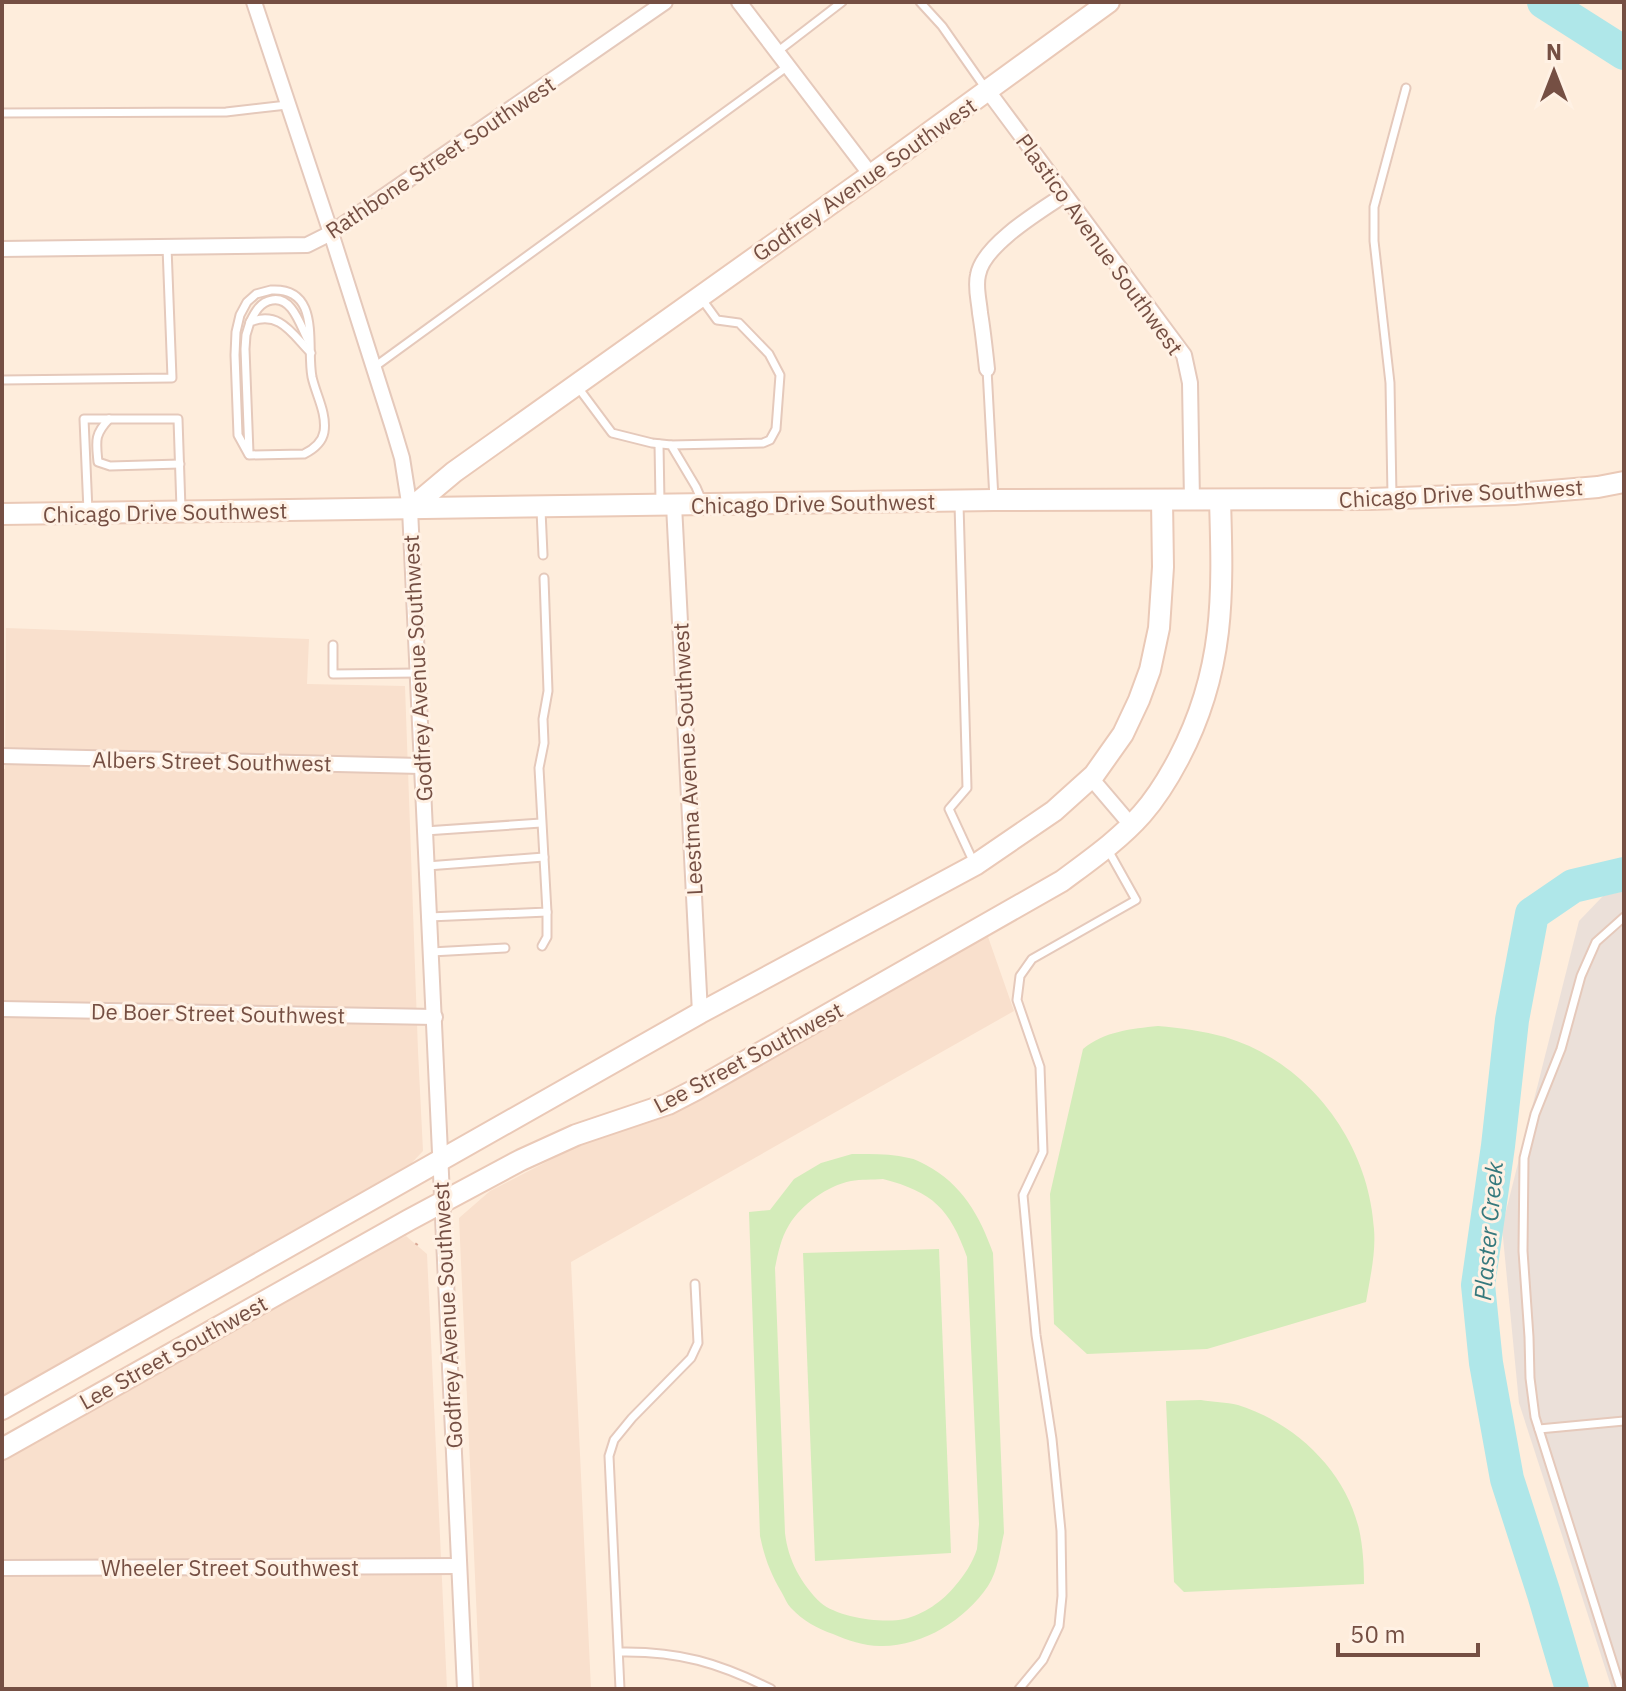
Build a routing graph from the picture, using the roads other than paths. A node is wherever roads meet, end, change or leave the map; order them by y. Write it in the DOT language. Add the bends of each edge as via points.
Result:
graph roads {
  1 [pos="254,2"];
  2 [pos="665,2"];
  3 [pos="739,2"];
  4 [pos="842,2"];
  5 [pos="920,2"];
  6 [pos="1109,2"];
  7 [pos="777,52"];
  8 [pos="788,66"];
  9 [pos="1406,88"];
  10 [pos="988,91"];
  11 [pos="287,105"];
  12 [pos="2,113"];
  13 [pos="871,175"];
  14 [pos="1064,195"];
  15 [pos="331,233"];
  16 [pos="167,247"];
  17 [pos="2,249"];
  18 [pos="700,296"];
  19 [pos="250,322"];
  20 [pos="311,350"];
  21 [pos="373,368"];
  22 [pos="987,369"];
  23 [pos="2,380"];
  24 [pos="575,385"];
  25 [pos="109,419"];
  26 [pos="659,444"];
  27 [pos="671,445"];
  28 [pos="249,455"];
  29 [pos="180,464"];
  30 [pos="1624,482"];
  31 [pos="1392,498"];
  32 [pos="994,500"];
  33 [pos="1162,500"];
  34 [pos="1220,500"];
  35 [pos="959,501"];
  36 [pos="1192,501"];
  37 [pos="704,505"];
  38 [pos="667,506"];
  39 [pos="541,507"];
  40 [pos="410,509"];
  41 [pos="181,512"];
  42 [pos="89,513"];
  43 [pos="2,514"];
  44 [pos="543,555"];
  45 [pos="544,578"];
  46 [pos="333,645"];
  47 [pos="417,673"];
  48 [pos="2,756"];
  49 [pos="421,766"];
  50 [pos="1091,778"];
  51 [pos="541,823"];
  52 [pos="1131,825"];
  53 [pos="425,831"];
  54 [pos="1107,848"];
  55 [pos="544,857"];
  56 [pos="975,865"];
  57 [pos="427,866"];
  58 [pos="547,912"];
  59 [pos="429,917"];
  60 [pos="1624,917"];
  61 [pos="542,946"];
  62 [pos="505,948"];
  63 [pos="431,952"];
  64 [pos="2,1009"];
  65 [pos="700,1013"];
  66 [pos="435,1017"];
  67 [pos="440,1162"];
  68 [pos="441,1203"];
  69 [pos="695,1284"];
  70 [pos="2,1409"];
  71 [pos="1624,1421"];
  72 [pos="1539,1429"];
  73 [pos="2,1449"];
  74 [pos="459,1566"];
  75 [pos="2,1568"];
  76 [pos="620,1652"];
  77 [pos="465,1689"];
  78 [pos="620,1689"];
  79 [pos="771,1689"];
  80 [pos="1019,1689"];
  81 [pos="1621,1689"];
  1 -- 11 [label="street"];
  2 -- 15 [label="street, Rathbone Street Southwest"];
  3 -- 7 [label="street"];
  4 -- 7 [label="lane"];
  5 -- 10 [label="lane"];
  6 -- 10 [label="street, Godfrey Avenue Southwest"];
  7 -- 8 [label="street"];
  8 -- 13 [label="street"];
  8 -- 21 [label="lane"];
  9 -- 31 [label="lane" via="1374,207 1390,383"];
  10 -- 13 [label="street, Godfrey Avenue Southwest"];
  10 -- 14 [label="street, Plastico Avenue Southwest"];
  11 -- 12 [label="lane" via="226,112"];
  11 -- 15 [label="street"];
  13 -- 18 [label="street, Godfrey Avenue Southwest"];
  14 -- 22 [label="street" via="1003,239 978,272"];
  14 -- 36 [label="street, Plastico Avenue Southwest" via="1184,355 1190,383"];
  15 -- 16 [label="street, Rathbone Street Southwest" via="299,246"];
  15 -- 21 [label="street"];
  16 -- 17 [label="street, Rathbone Street Southwest"];
  16 -- 23 [label="lane" via="172,378"];
  18 -- 24 [label="street, Godfrey Avenue Southwest"];
  18 -- 27 [label="lane" via="717,320 739,323 769,354 780,375 776,429 763,443"];
  19 -- 20 [label="lane" via="278,320"];
  19 -- 20 [label="lane" via="266,302 285,301"];
  19 -- 28 [label="lane" via="245,349"];
  20 -- 28 [label="lane" via="324,421 321,440 304,454"];
  20 -- 28 [label="lane" via="309,321 293,293 271,290 247,302 238,323 235,355 238,435"];
  21 -- 40 [label="street" via="402,458"];
  22 -- 32 [label="lane"];
  24 -- 26 [label="lane" via="612,433"];
  24 -- 40 [label="street, Godfrey Avenue Southwest"];
  25 -- 29 [label="lane" via="178,419"];
  25 -- 29 [label="lane" via="99,430 98,462"];
  25 -- 42 [label="lane" via="84,419"];
  26 -- 27 [label="lane"];
  26 -- 38 [label="lane"];
  27 -- 37 [label="lane"];
  29 -- 41 [label="lane"];
  30 -- 31 [label="street, Chicago Drive Southwest" via="1514,494"];
  31 -- 34 [label="street, Chicago Drive Southwest"];
  32 -- 33 [label="street, Chicago Drive Southwest"];
  32 -- 35 [label="street, Chicago Drive Southwest"];
  33 -- 36 [label="street, Chicago Drive Southwest"];
  33 -- 50 [label="street, Lee Street Southwest" via="1159,628 1150,670 1123,734"];
  34 -- 36 [label="street, Chicago Drive Southwest"];
  34 -- 52 [label="street, Lee Street Southwest" via="1221,613 1210,683 1168,779"];
  35 -- 37 [label="street, Chicago Drive Southwest"];
  35 -- 56 [label="lane" via="967,788 949,809"];
  37 -- 38 [label="street, Chicago Drive Southwest"];
  38 -- 39 [label="street, Chicago Drive Southwest"];
  38 -- 65 [label="street, Leestma Avenue Southwest"];
  39 -- 40 [label="street, Chicago Drive Southwest"];
  39 -- 44 [label="lane"];
  40 -- 41 [label="street, Chicago Drive Southwest"];
  40 -- 47 [label="street, Godfrey Avenue Southwest"];
  41 -- 42 [label="street, Chicago Drive Southwest"];
  42 -- 43 [label="street, Chicago Drive Southwest"];
  45 -- 51 [label="lane" via="548,691 539,768"];
  46 -- 47 [label="lane" via="333,674"];
  47 -- 49 [label="street, Godfrey Avenue Southwest"];
  48 -- 49 [label="street, Albers Street Southwest"];
  49 -- 53 [label="street, Godfrey Avenue Southwest"];
  50 -- 52 [label="street"];
  50 -- 56 [label="street, Lee Street Southwest" via="1054,811"];
  51 -- 53 [label="lane"];
  51 -- 55 [label="lane"];
  52 -- 54 [label="street, Lee Street Southwest"];
  53 -- 57 [label="street, Godfrey Avenue Southwest"];
  54 -- 68 [label="street, Lee Street Southwest" via="1062,881 697,1089 576,1135"];
  54 -- 80 [label="lane" via="1136,900 1032,959 1020,976 1017,1000 1040,1067 1043,1152 1023,1195 1061,1531 1062,1596 1059,1626 1043,1660"];
  55 -- 57 [label="lane"];
  55 -- 58 [label="lane"];
  56 -- 65 [label="street, Lee Street Southwest"];
  57 -- 59 [label="street, Godfrey Avenue Southwest"];
  58 -- 59 [label="lane"];
  58 -- 61 [label="lane"];
  59 -- 63 [label="street, Godfrey Avenue Southwest"];
  60 -- 72 [label="lane" via="1596,942 1581,976 1524,1158 1530,1378"];
  62 -- 63 [label="lane"];
  63 -- 66 [label="street, Godfrey Avenue Southwest"];
  64 -- 66 [label="street, De Boer Street Southwest"];
  65 -- 67 [label="street, Lee Street Southwest"];
  66 -- 67 [label="street, Godfrey Avenue Southwest"];
  67 -- 68 [label="street, Godfrey Avenue Southwest"];
  67 -- 70 [label="street, Lee Street Southwest"];
  68 -- 73 [label="street, Lee Street Southwest"];
  68 -- 74 [label="street, Godfrey Avenue Southwest"];
  69 -- 76 [label="lane" via="698,1343 691,1358 632,1418 614,1440 609,1456"];
  71 -- 72 [label="lane"];
  72 -- 81 [label="lane"];
  74 -- 75 [label="street, Wheeler Street Southwest"];
  74 -- 77 [label="street, Godfrey Avenue Southwest"];
  76 -- 78 [label="lane"];
  76 -- 79 [label="lane" via="681,1656 718,1665"];
}
